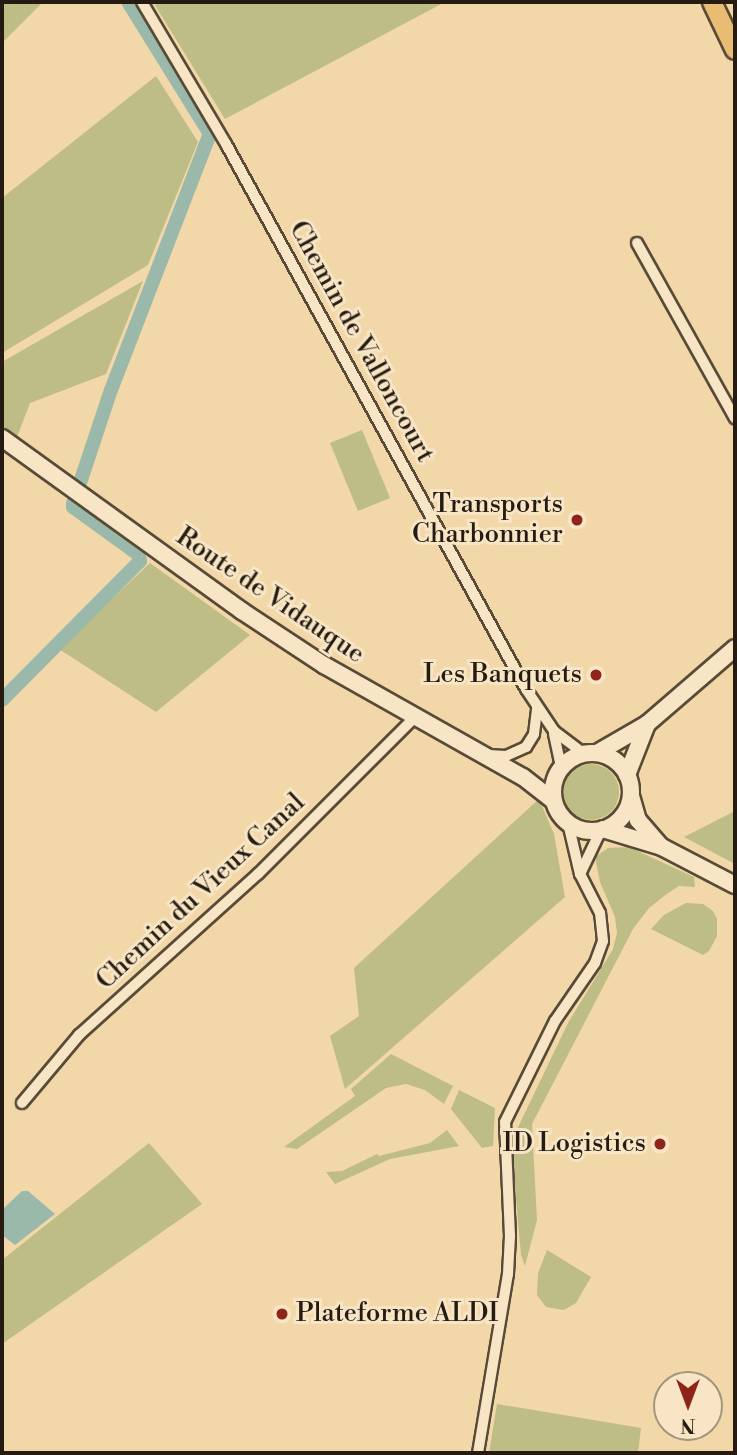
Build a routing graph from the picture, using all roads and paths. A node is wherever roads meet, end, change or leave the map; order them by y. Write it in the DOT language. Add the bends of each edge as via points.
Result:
graph roads {
  1 [pos="142,2"];
  2 [pos="712,2"];
  3 [pos="735,50"];
  4 [pos="637,243"];
  5 [pos="735,418"];
  6 [pos="2,438"];
  7 [pos="735,648"];
  8 [pos="536,705"];
  9 [pos="415,717"];
  10 [pos="647,724"];
  11 [pos="554,731"];
  12 [pos="480,754"];
  13 [pos="590,754"];
  14 [pos="560,770"];
  15 [pos="627,775"];
  16 [pos="523,777"];
  17 [pos="631,796"];
  18 [pos="554,801"];
  19 [pos="568,823"];
  20 [pos="602,830"];
  21 [pos="662,847"];
  22 [pos="580,874"];
  23 [pos="735,885"];
  24 [pos="22,1103"];
  25 [pos="478,1453"];
  1 -- 8 [label="street, Chemin de Valloncourt" via="226,144"];
  2 -- 3 [label="main road"];
  4 -- 5 [label="street"];
  6 -- 9 [label="street, Route de Vidauque" via="242,611"];
  7 -- 10 [label="street"];
  8 -- 11 [label="street, Chemin de Valloncourt"];
  8 -- 12 [label="street" via="537,720 526,747 506,756"];
  9 -- 12 [label="street, Route de Vidauque"];
  9 -- 24 [label="street, Chemin du Vieux Canal" via="258,874 79,1035"];
  10 -- 13 [label="street"];
  10 -- 15 [label="street"];
  11 -- 13 [label="street, Chemin de Valloncourt"];
  11 -- 14 [label="street, Chemin de Valloncourt"];
  12 -- 16 [label="street, Route de Vidauque"];
  13 -- 14 [label="street"];
  13 -- 15 [label="street" via="614,760"];
  14 -- 16 [label="street"];
  14 -- 18 [label="street"];
  15 -- 17 [label="street"];
  16 -- 18 [label="street, Route de Vidauque"];
  17 -- 20 [label="street" via="617,822"];
  17 -- 21 [label="street" via="638,820"];
  18 -- 19 [label="street"];
  19 -- 20 [label="street" via="584,830"];
  19 -- 22 [label="street"];
  20 -- 21 [label="street"];
  20 -- 22 [label="street"];
  21 -- 23 [label="street"];
  22 -- 25 [label="street" via="600,913 603,941 595,963 555,1021 505,1122 508,1274"];
}
